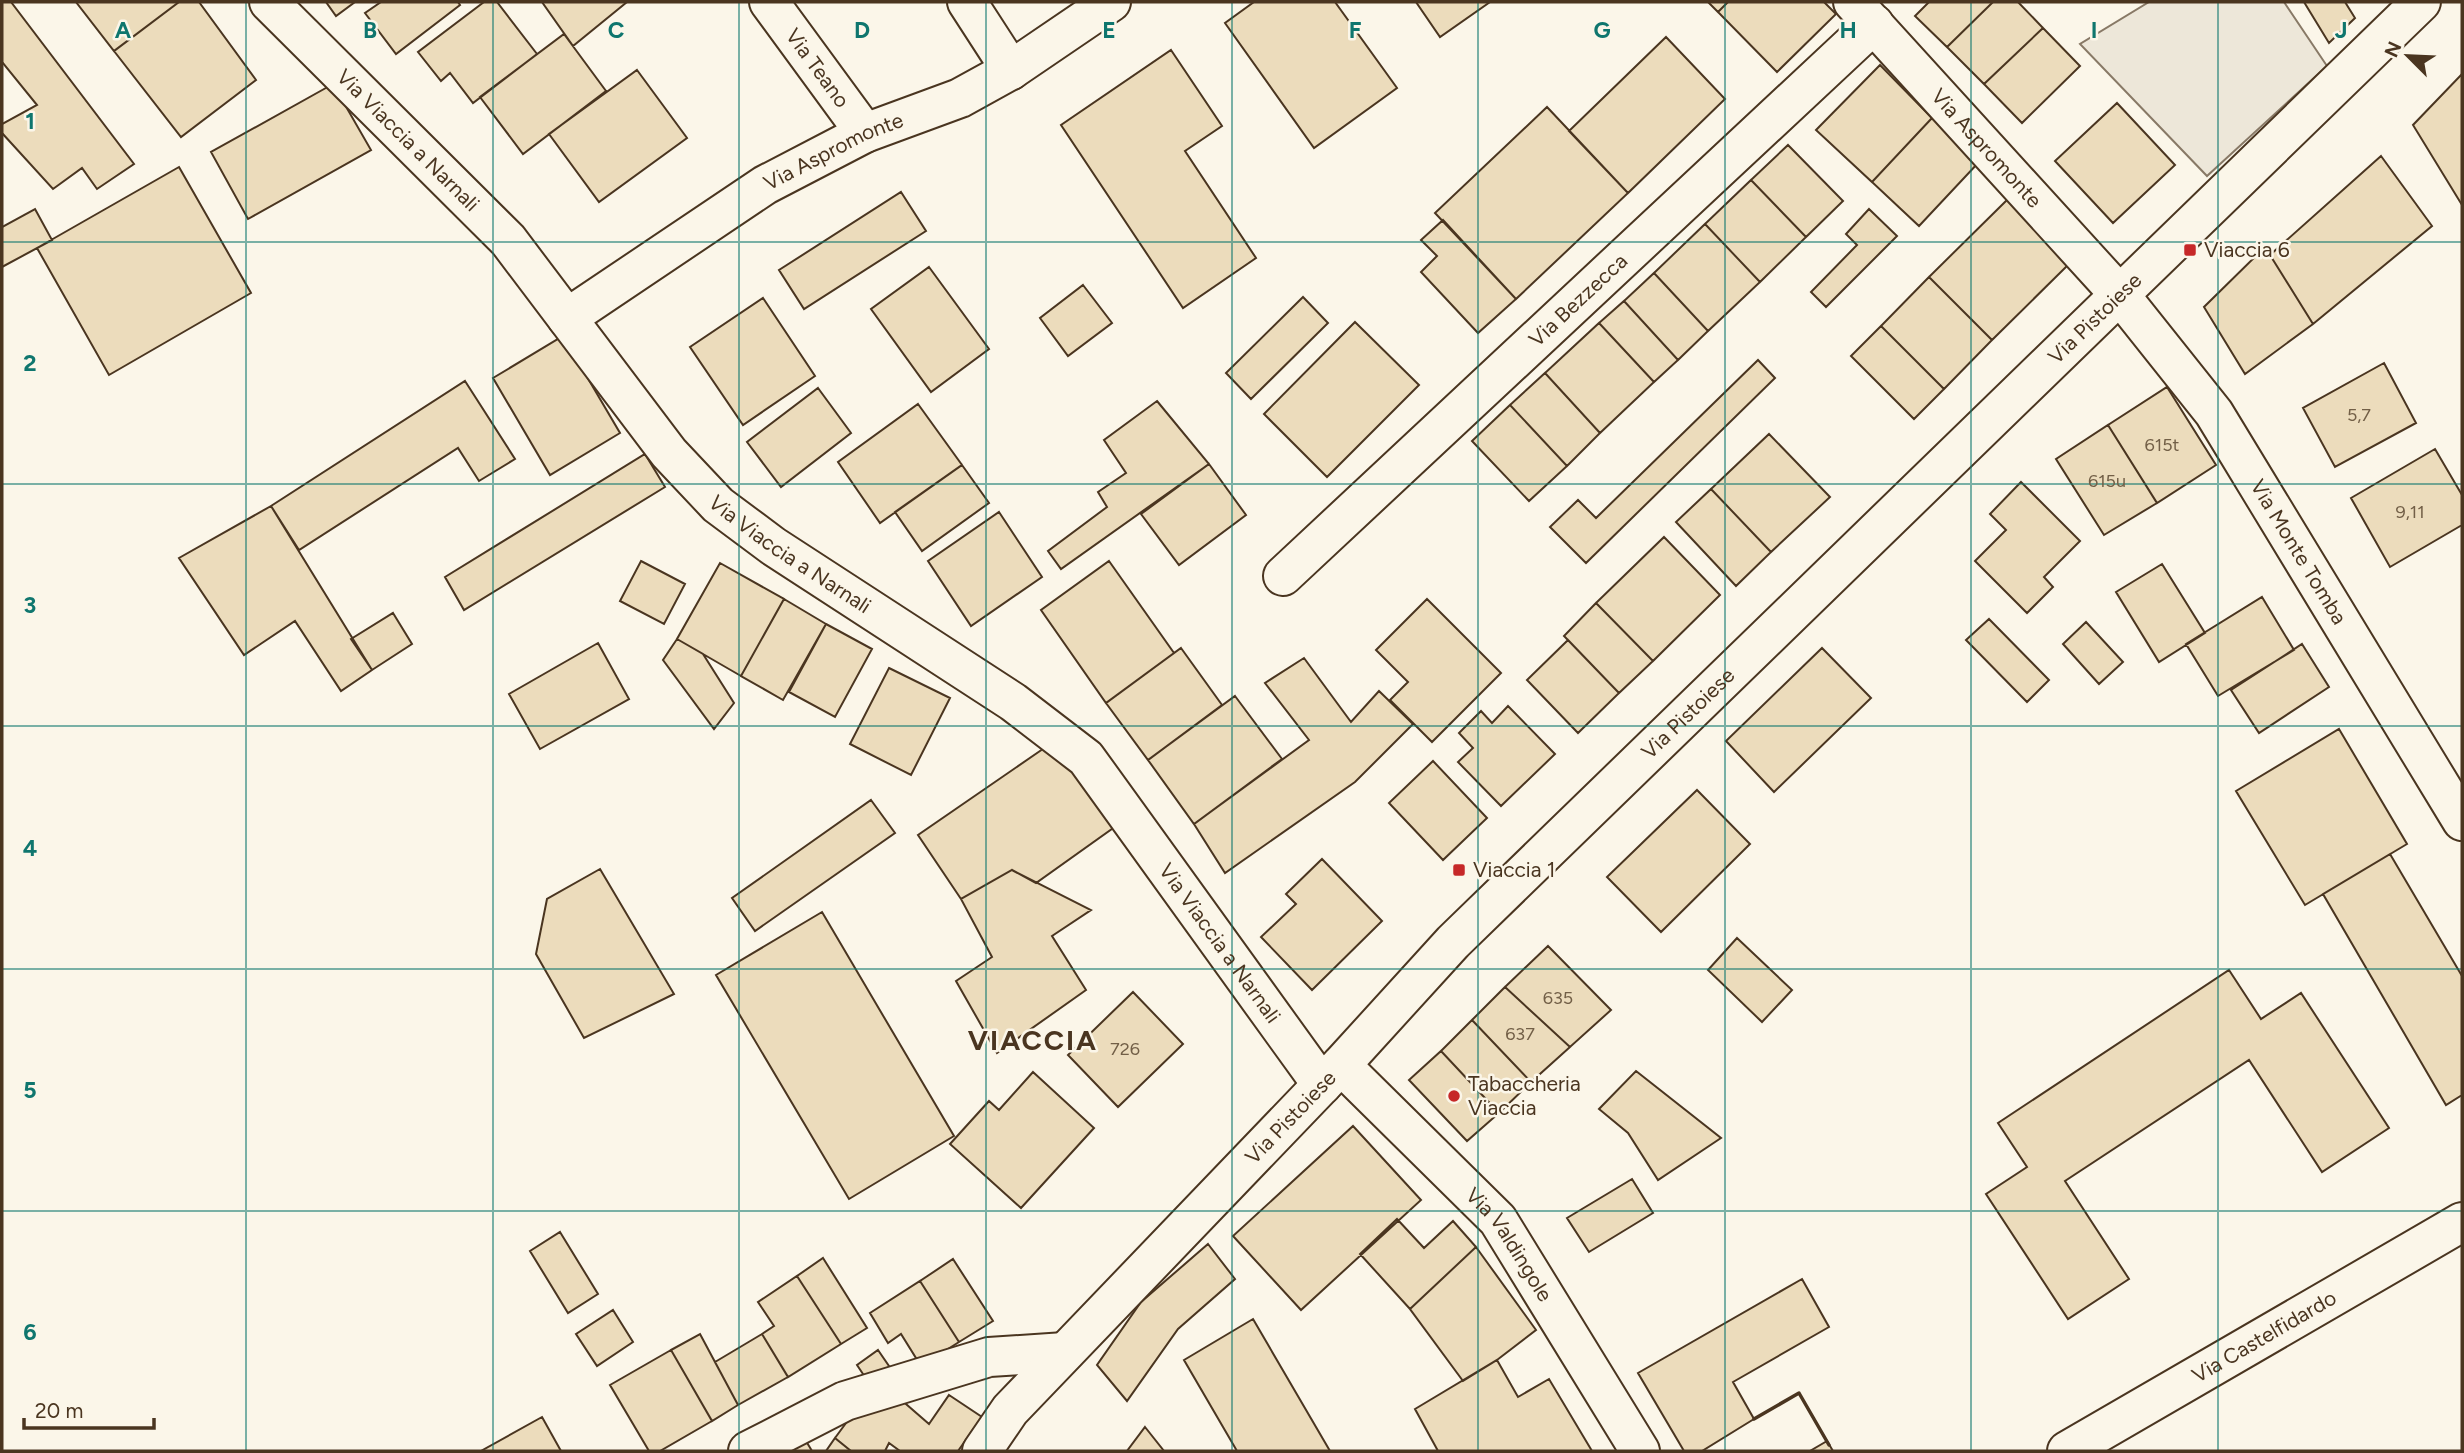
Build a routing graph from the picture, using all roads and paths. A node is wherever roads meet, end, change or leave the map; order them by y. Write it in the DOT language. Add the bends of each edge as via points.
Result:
graph roads {
  1 [pos="269,2"];
  2 [pos="769,2"];
  3 [pos="967,2"];
  4 [pos="1111,2"];
  5 [pos="2421,2"];
  6 [pos="1864,13"];
  7 [pos="1011,70"];
  8 [pos="865,133"];
  9 [pos="2120,295"];
  10 [pos="567,318"];
  11 [pos="1283,576"];
  12 [pos="2462,821"];
  13 [pos="1331,1075"];
  14 [pos="2462,1222"];
  15 [pos="1065,1352"];
  16 [pos="748,1451"];
  17 [pos="982,1451"];
  18 [pos="1640,1451"];
  19 [pos="2067,1451"];
  1 -- 10 [label="street, Via Viaccia a Narnali" via="508,240"];
  2 -- 8 [label="street, Via Teano"];
  3 -- 7 [label="street"];
  4 -- 7 [label="street, Via Aspromonte"];
  5 -- 9 [label="street, Via Pistoiese"];
  6 -- 9 [label="street, Via Aspromonte"];
  6 -- 11 [label="street, Via Bezzecca"];
  7 -- 8 [label="street, Via Aspromonte" via="960,98"];
  8 -- 10 [label="street, Via Aspromonte" via="765,185"];
  9 -- 12 [label="street, Via Monte Tomba" via="2214,413"];
  9 -- 13 [label="street, Via Pistoiese" via="1453,942"];
  10 -- 13 [label="street, Via Viaccia a Narnali" via="669,453 718,505 773,546 1013,702 1086,758"];
  13 -- 15 [label="street, Via Pistoiese"];
  13 -- 18 [label="street, Via Valdingole" via="1498,1220"];
  14 -- 19 [label="street, Via Castelfidardo"];
  15 -- 16 [label="street" via="989,1357 845,1401"];
  15 -- 17 [label="street, Via Pistoiese" via="1010,1410"];
}
